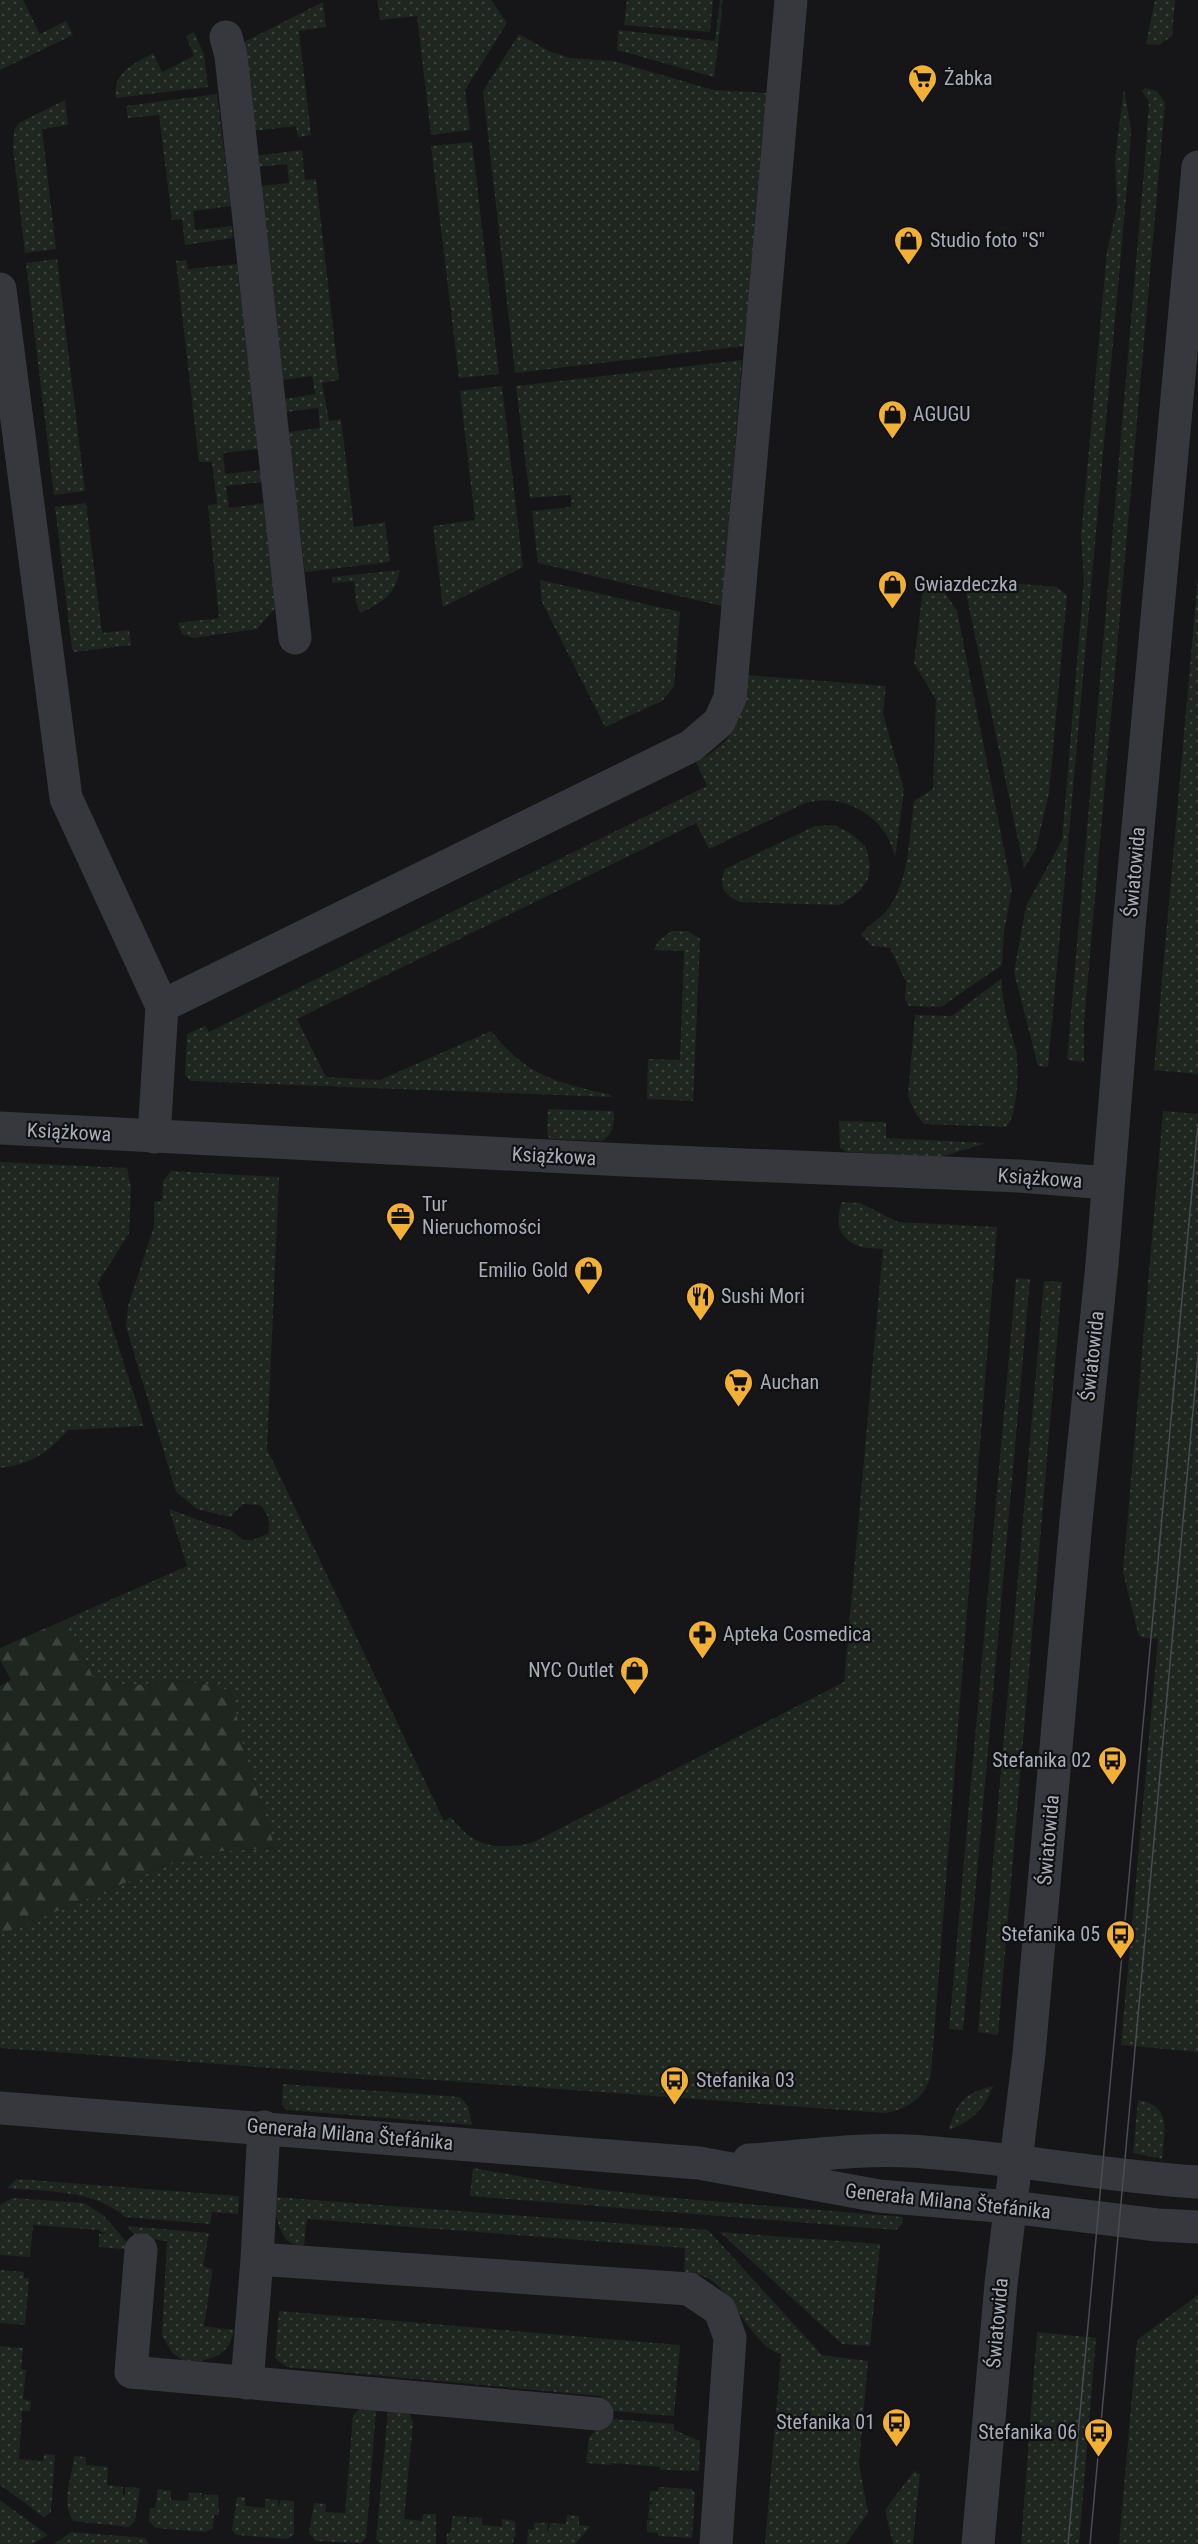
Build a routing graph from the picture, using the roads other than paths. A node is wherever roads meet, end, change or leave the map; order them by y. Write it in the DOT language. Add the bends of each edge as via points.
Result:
graph roads {
  1 [pos="791,0"];
  2 [pos="226,37"];
  3 [pos="1198,167"];
  4 [pos="0,289"];
  5 [pos="295,638"];
  6 [pos="162,1006"];
  7 [pos="0,1128"];
  8 [pos="154,1137"];
  9 [pos="1108,1183"];
  10 [pos="0,2108"];
  11 [pos="264,2127"];
  12 [pos="1016,2162"];
  13 [pos="699,2163"];
  14 [pos="1198,2182"];
  15 [pos="1010,2207"];
  16 [pos="1198,2227"];
  17 [pos="141,2250"];
  18 [pos="257,2259"];
  19 [pos="248,2383"];
  20 [pos="597,2414"];
  21 [pos="716,2544"];
  22 [pos="978,2544"];
  1 -- 6 [label="street" via="730,698 719,722 691,746"];
  2 -- 5 [label="street"];
  3 -- 9 [label="street, Światowida"];
  4 -- 6 [label="street" via="66,798"];
  6 -- 8 [label="street"];
  7 -- 8 [label="street, Książkowa"];
  8 -- 9 [label="street, Książkowa"];
  9 -- 12 [label="street, Światowida"];
  10 -- 11 [label="street, Generała Milana Štefánika"];
  11 -- 13 [label="street, Generała Milana Štefánika"];
  11 -- 18 [label="street"];
  12 -- 13 [label="street, Generała Milana Štefánika" via="889,2151"];
  12 -- 14 [label="street, Generała Milana Štefánika"];
  12 -- 15 [label="street, Światowida"];
  13 -- 15 [label="street, Generała Milana Štefánika" via="879,2196"];
  15 -- 16 [label="street, Generała Milana Štefánika"];
  15 -- 22 [label="street, Światowida"];
  17 -- 19 [label="street" via="130,2372"];
  18 -- 19 [label="street"];
  18 -- 21 [label="street" via="689,2289 720,2310 730,2338"];
  19 -- 20 [label="street"];
}
